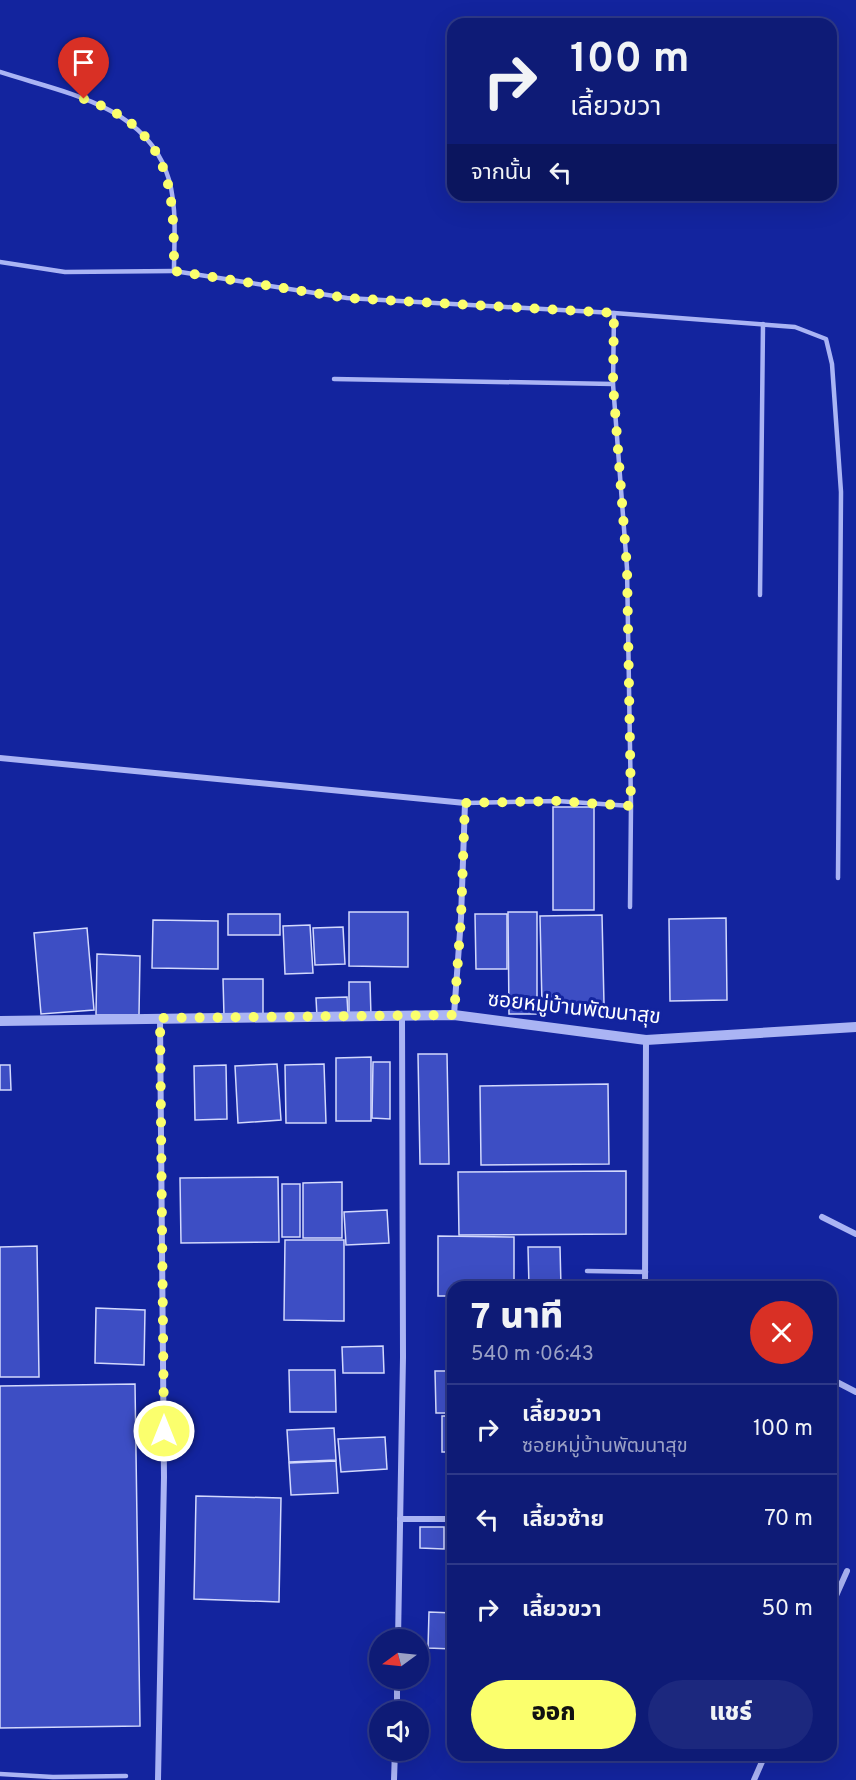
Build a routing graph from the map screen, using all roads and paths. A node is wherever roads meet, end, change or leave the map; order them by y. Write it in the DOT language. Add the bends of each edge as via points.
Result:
graph roads {
  1 [pos="0,72"];
  2 [pos="0,262"];
  3 [pos="174,271"];
  4 [pos="614,313"];
  5 [pos="763,324"];
  6 [pos="334,380"];
  7 [pos="613,384"];
  8 [pos="760,595"];
  9 [pos="0,758"];
  10 [pos="465,803"];
  11 [pos="631,806"];
  12 [pos="838,878"];
  13 [pos="630,907"];
  14 [pos="454,1015"];
  15 [pos="402,1017"];
  16 [pos="160,1018"];
  17 [pos="0,1021"];
  18 [pos="856,1028"];
  19 [pos="646,1040"];
  20 [pos="822,1217"];
  21 [pos="856,1233"];
  22 [pos="587,1271"];
  23 [pos="646,1272"];
  24 [pos="645,1281"];
  25 [pos="837,1382"];
  26 [pos="856,1392"];
  27 [pos="400,1519"];
  28 [pos="447,1519"];
  29 [pos="847,1571"];
  30 [pos="837,1594"];
  31 [pos="398,1629"];
  32 [pos="395,1761"];
  33 [pos="762,1761"];
  34 [pos="0,1774"];
  35 [pos="126,1776"];
  36 [pos="158,1780"];
  37 [pos="394,1780"];
  38 [pos="754,1780"];
  1 -- 3 [label="lane" via="105,106 150,141 166,172 174,213"];
  2 -- 3 [label="lane" via="65,272"];
  3 -- 4 [label="lane" via="347,298"];
  4 -- 5 [label="lane"];
  4 -- 7 [label="lane"];
  5 -- 8 [label="lane"];
  5 -- 12 [label="lane" via="795,327 825,339 832,364 841,492"];
  6 -- 7 [label="lane"];
  7 -- 11 [label="lane" via="627,568"];
  9 -- 10 [label="street"];
  10 -- 11 [label="lane" via="557,801"];
  10 -- 14 [label="street"];
  11 -- 13 [label="lane"];
  14 -- 15 [label="street, ซอยหมู่บ้านพัฒนาสุข"];
  14 -- 19 [label="street, ซอยหมู่บ้านพัฒนาสุข"];
  15 -- 16 [label="street, ซอยหมู่บ้านพัฒนาสุข"];
  15 -- 27 [label="street"];
  16 -- 17 [label="street, ซอยหมู่บ้านพัฒนาสุข"];
  16 -- 36 [label="street" via="164,1477"];
  18 -- 19 [label="street, ซอยหมู่บ้านพัฒนาสุข"];
  19 -- 23 [label="street"];
  20 -- 21 [label="street"];
  22 -- 23 [label="lane"];
  23 -- 24 [label="street"];
  25 -- 26 [label="street"];
  27 -- 28 [label="street"];
  27 -- 31 [label="street"];
  29 -- 30 [label="street"];
  32 -- 37 [label="street"];
  33 -- 38 [label="street"];
  34 -- 35 [label="lane"];
}
